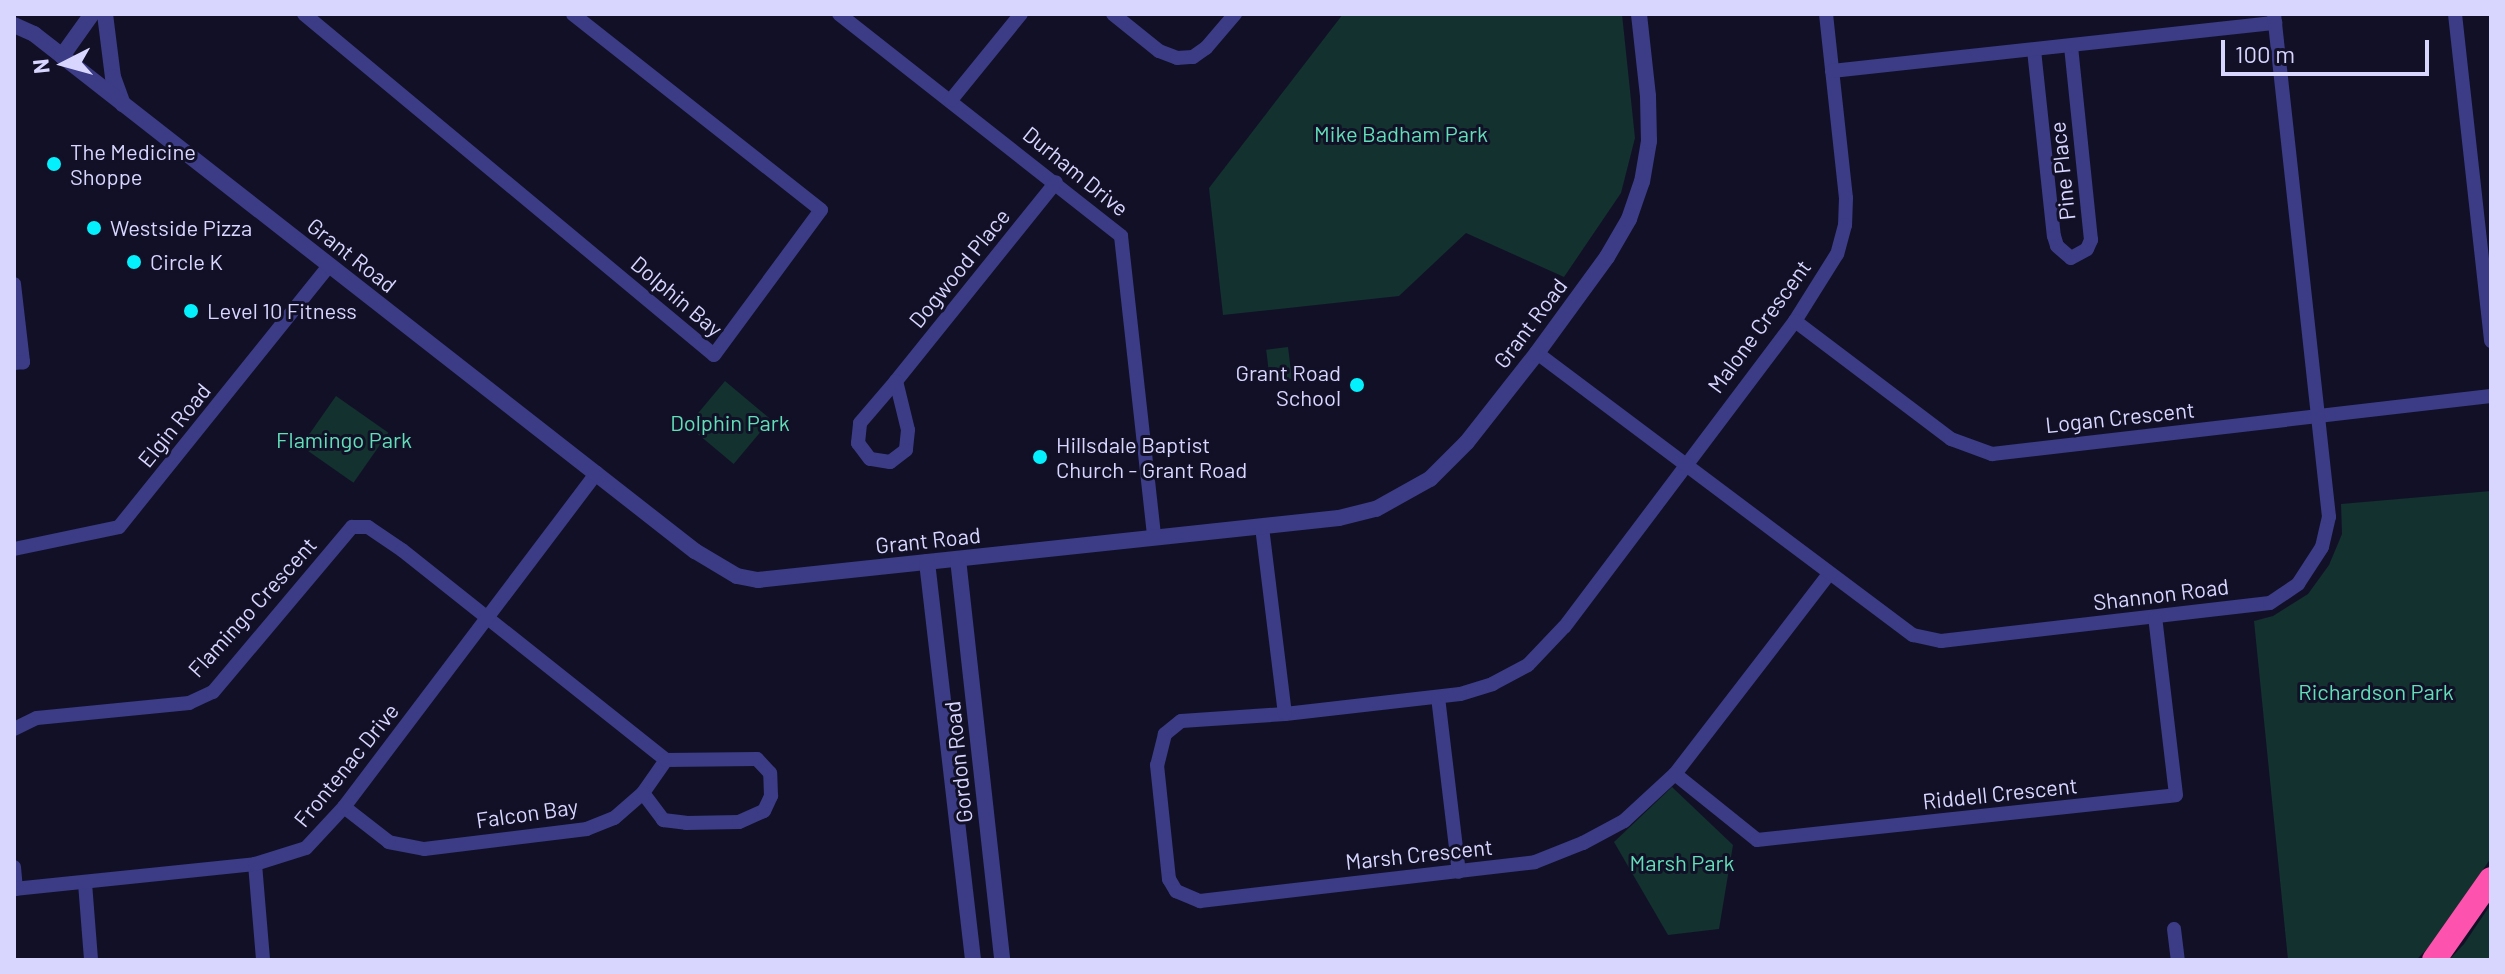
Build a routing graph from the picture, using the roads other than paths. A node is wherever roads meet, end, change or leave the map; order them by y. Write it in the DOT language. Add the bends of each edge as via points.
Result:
graph roads {
  1 [pos="92,14"];
  2 [pos="105,14"];
  3 [pos="304,14"];
  4 [pos="573,14"];
  5 [pos="839,14"];
  6 [pos="1021,14"];
  7 [pos="1113,14"];
  8 [pos="1235,14"];
  9 [pos="1639,14"];
  10 [pos="1826,14"];
  11 [pos="2455,14"];
  12 [pos="2274,19"];
  13 [pos="14,25"];
  14 [pos="2071,46"];
  15 [pos="2034,50"];
  16 [pos="62,56"];
  17 [pos="1832,71"];
  18 [pos="951,100"];
  19 [pos="124,105"];
  20 [pos="1056,182"];
  21 [pos="330,265"];
  22 [pos="14,284"];
  23 [pos="1795,321"];
  24 [pos="2491,341"];
  25 [pos="1537,353"];
  26 [pos="14,363"];
  27 [pos="896,381"];
  28 [pos="2491,396"];
  29 [pos="2319,417"];
  30 [pos="1686,464"];
  31 [pos="597,473"];
  32 [pos="1262,527"];
  33 [pos="1154,537"];
  34 [pos="14,549"];
  35 [pos="958,559"];
  36 [pos="927,562"];
  37 [pos="1829,574"];
  38 [pos="2155,617"];
  39 [pos="488,618"];
  40 [pos="1438,697"];
  41 [pos="1285,714"];
  42 [pos="14,729"];
  43 [pos="979,756"];
  44 [pos="950,759"];
  45 [pos="666,760"];
  46 [pos="1675,774"];
  47 [pos="643,793"];
  48 [pos="344,807"];
  49 [pos="255,864"];
  50 [pos="14,867"];
  51 [pos="1459,872"];
  52 [pos="2491,879"];
  53 [pos="85,883"];
  54 [pos="15,889"];
  55 [pos="2174,929"];
  56 [pos="91,960"];
  57 [pos="263,960"];
  58 [pos="973,960"];
  59 [pos="1002,960"];
  60 [pos="2178,960"];
  61 [pos="2434,960"];
  1 -- 16 [label="street"];
  2 -- 19 [label="street" via="113,77"];
  3 -- 4 [label="street, Dolphin Bay" via="714,355 821,210"];
  5 -- 18 [label="street, Durham Drive"];
  6 -- 18 [label="street"];
  7 -- 8 [label="street" via="1159,51 1177,58 1193,57 1206,48"];
  9 -- 25 [label="street, Grant Road" via="1649,141 1642,182 1607,257"];
  10 -- 17 [label="street, Malone Crescent"];
  11 -- 24 [label="street"];
  12 -- 14 [label="street"];
  12 -- 29 [label="street, Shannon Road"];
  13 -- 16 [label="street, Grant Road"];
  14 -- 15 [label="street"];
  14 -- 15 [label="street, Pine Place" via="2091,240 2087,249 2071,258 2054,236"];
  15 -- 17 [label="street"];
  16 -- 19 [label="street, Grant Road"];
  17 -- 23 [label="street, Malone Crescent" via="1845,225 1837,254"];
  18 -- 20 [label="street, Durham Drive"];
  19 -- 21 [label="street, Grant Road"];
  20 -- 27 [label="street, Dogwood Place"];
  20 -- 33 [label="street, Durham Drive" via="1121,236"];
  21 -- 31 [label="street, Grant Road"];
  21 -- 34 [label="street, Elgin Road" via="119,527"];
  22 -- 26 [label="street" via="23,362"];
  23 -- 29 [label="street, Logan Crescent" via="1951,439 1992,454"];
  23 -- 30 [label="street, Malone Crescent"];
  25 -- 30 [label="street, Shannon Road"];
  25 -- 32 [label="street, Grant Road" via="1467,442 1412,491 1376,509"];
  27 -- 27 [label="street, Dogwood Place" via="860,423 858,443 870,459 890,462 906,450 908,430"];
  28 -- 29 [label="street, Logan Crescent"];
  29 -- 38 [label="street, Shannon Road" via="2329,517 2322,547 2298,584 2270,603"];
  30 -- 37 [label="street, Shannon Road"];
  30 -- 40 [label="street, Marsh Crescent" via="1564,627 1528,665 1493,684"];
  31 -- 36 [label="street, Grant Road" via="695,551 737,576 758,580"];
  31 -- 39 [label="street, Frontenac Drive"];
  32 -- 33 [label="street, Grant Road"];
  32 -- 41 [label="street"];
  33 -- 35 [label="street, Grant Road"];
  35 -- 36 [label="street, Grant Road"];
  35 -- 43 [label="street, Gordon Road"];
  36 -- 44 [label="street, Gordon Road"];
  37 -- 38 [label="street, Shannon Road" via="1913,635 1941,641"];
  37 -- 46 [label="street, Marsh Crescent"];
  38 -- 46 [label="street, Riddell Crescent" via="2176,795 1757,840"];
  39 -- 42 [label="street, Flamingo Crescent" via="368,527 352,527 213,692 189,703 37,718"];
  39 -- 45 [label="street"];
  39 -- 48 [label="street, Frontenac Drive"];
  40 -- 41 [label="street, Marsh Crescent"];
  40 -- 51 [label="street"];
  41 -- 51 [label="street, Marsh Crescent" via="1181,721 1165,734 1157,765 1169,879 1176,891 1200,901"];
  43 -- 44 [label="street"];
  43 -- 59 [label="street, Gordon Road"];
  44 -- 58 [label="street, Gordon Road"];
  45 -- 47 [label="street, Falcon Bay"];
  45 -- 47 [label="street" via="757,759 770,773 771,796 764,811 739,822 686,823 663,820"];
  46 -- 51 [label="street, Marsh Crescent" via="1624,821 1583,843 1535,862"];
  47 -- 48 [label="street, Falcon Bay" via="614,818 587,829 424,849 389,842"];
  48 -- 49 [label="street, Frontenac Drive" via="306,848"];
  49 -- 53 [label="street, Frontenac Drive"];
  49 -- 57 [label="street"];
  50 -- 54 [label="street"];
  52 -- 61 [label="highway"];
  53 -- 54 [label="street, Frontenac Drive"];
  53 -- 56 [label="street"];
  55 -- 60 [label="street"];
}
